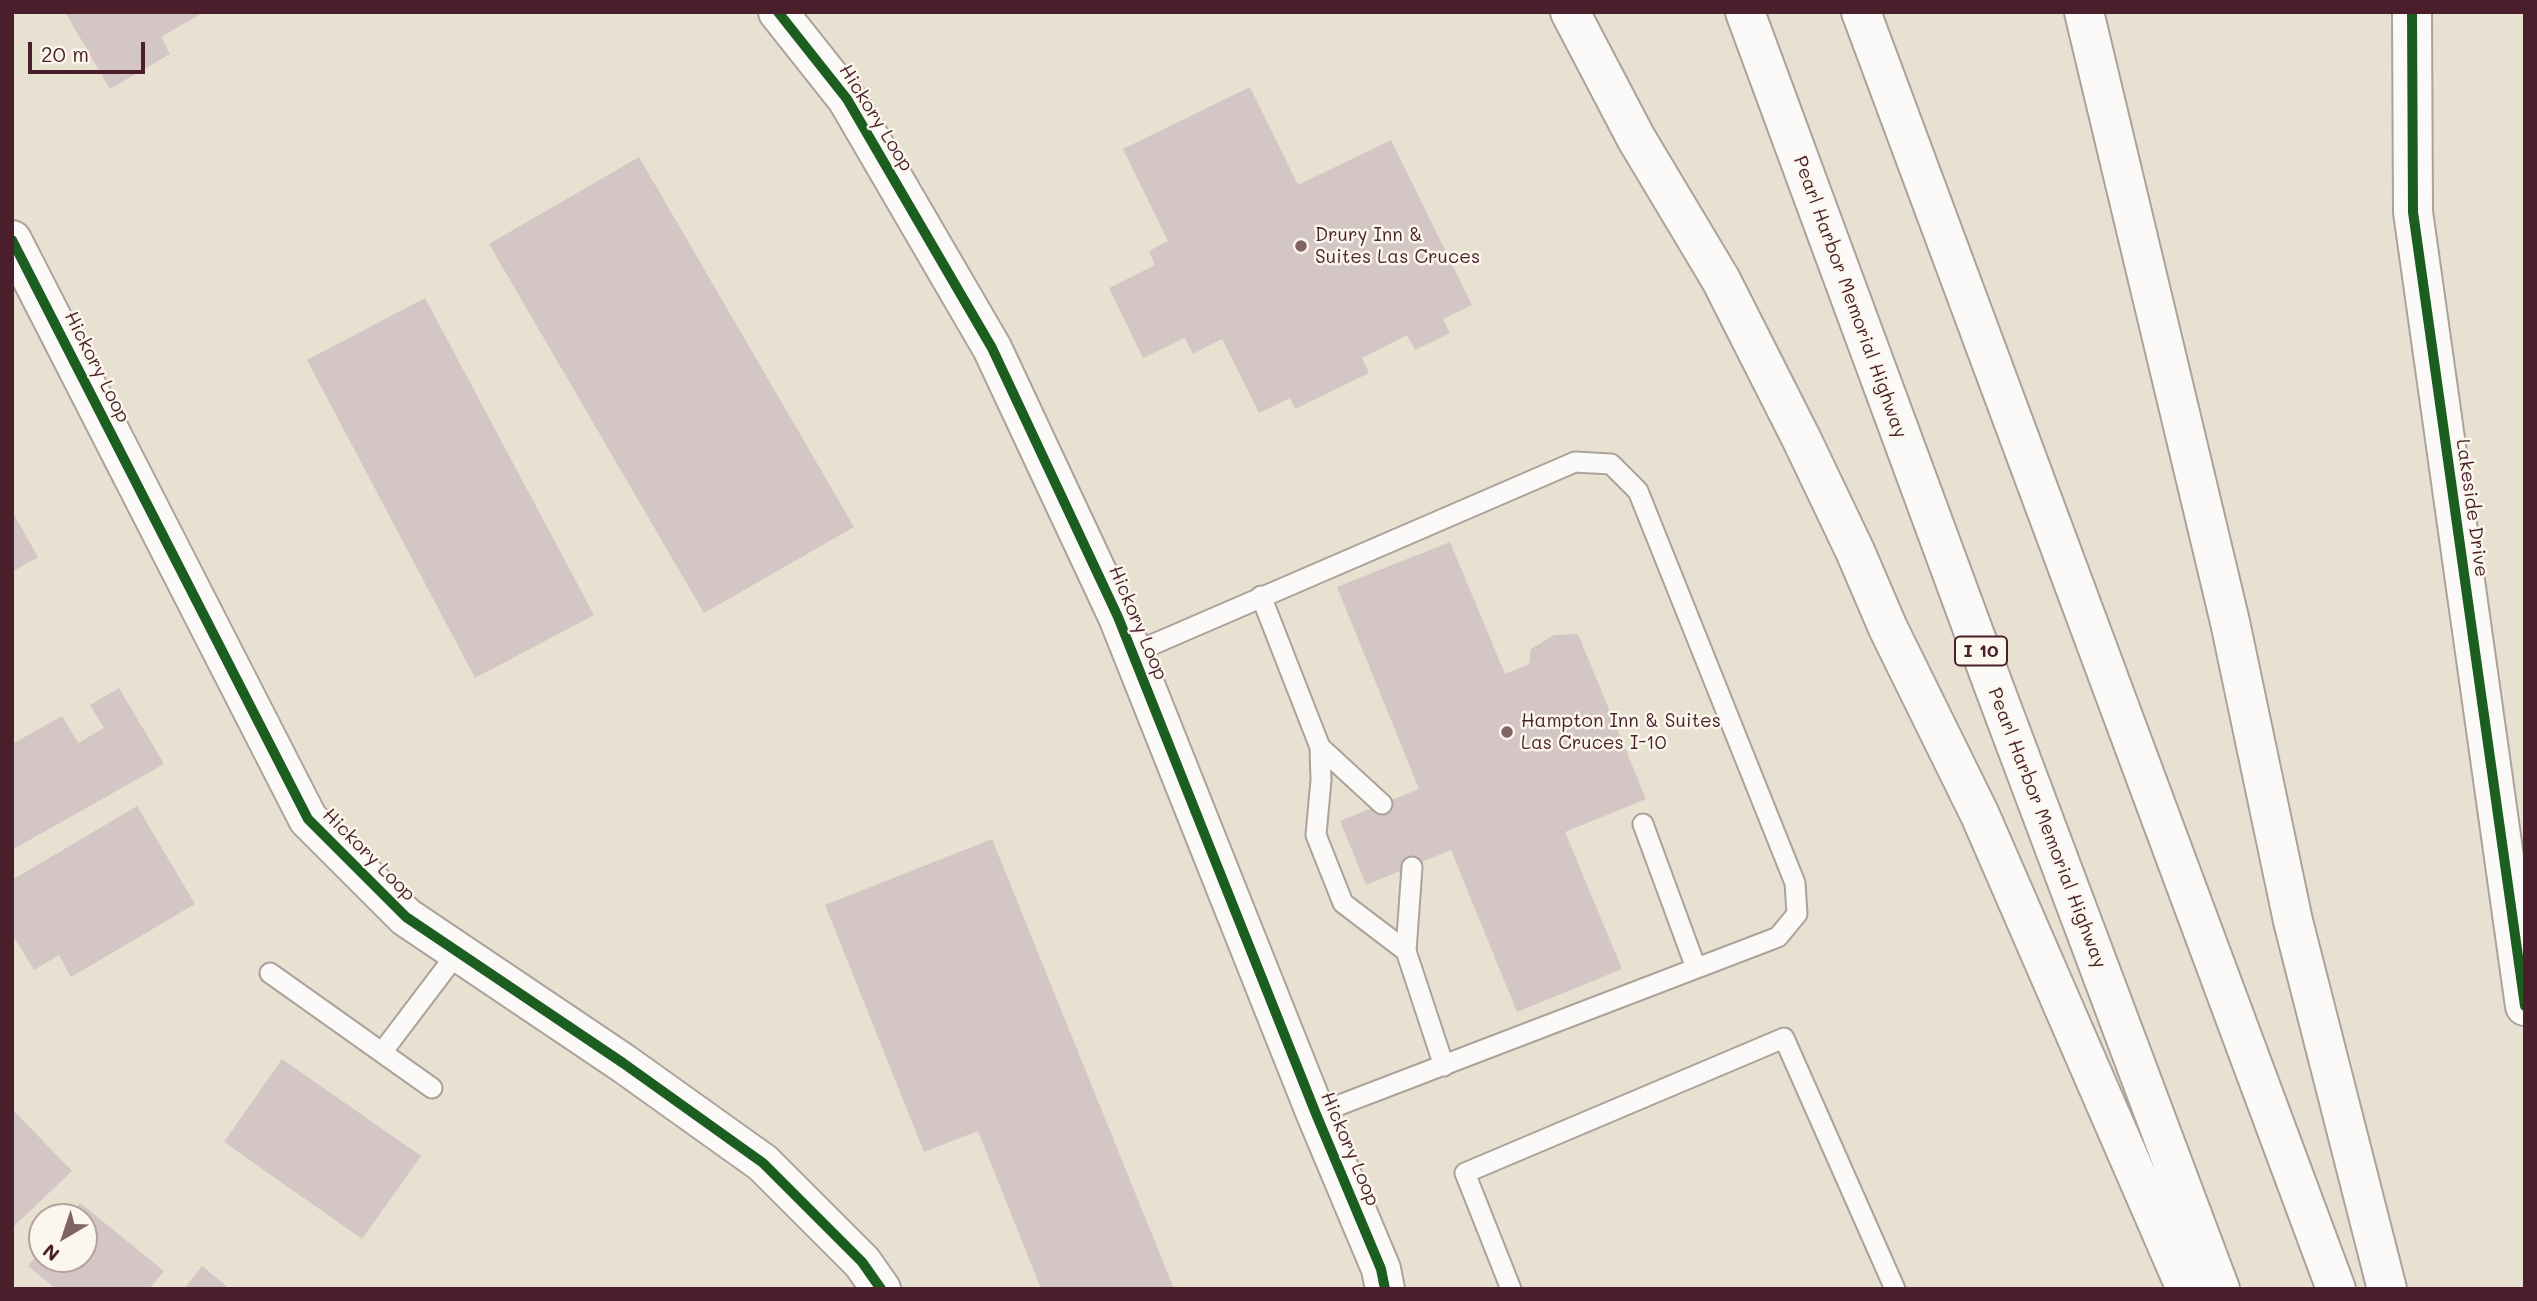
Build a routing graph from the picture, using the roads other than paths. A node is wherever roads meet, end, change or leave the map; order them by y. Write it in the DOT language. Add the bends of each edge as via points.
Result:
graph roads {
  1 [pos="778,12"];
  2 [pos="1570,12"];
  3 [pos="1745,12"];
  4 [pos="1861,12"];
  5 [pos="2084,12"];
  6 [pos="2412,12"];
  7 [pos="12,240"];
  8 [pos="1261,596"];
  9 [pos="1133,653"];
  10 [pos="1320,747"];
  11 [pos="1382,804"];
  12 [pos="1643,824"];
  13 [pos="1412,867"];
  14 [pos="1406,951"];
  15 [pos="458,952"];
  16 [pos="1696,968"];
  17 [pos="270,973"];
  18 [pos="2525,1006"];
  19 [pos="383,1051"];
  20 [pos="1444,1066"];
  21 [pos="432,1088"];
  22 [pos="1316,1114"];
  23 [pos="881,1289"];
  24 [pos="1385,1289"];
  25 [pos="1511,1289"];
  26 [pos="1895,1289"];
  27 [pos="2186,1289"];
  28 [pos="2220,1289"];
  29 [pos="2336,1289"];
  30 [pos="2387,1289"];
  1 -- 9 [label="main road, Hickory Loop" via="847,99 992,348"];
  2 -- 27 [label="main road" via="1636,138 1721,280 1856,551 1888,628 1980,815"];
  3 -- 28 [label="main road, Pearl Harbor Memorial Highway / I 10"];
  4 -- 29 [label="main road"];
  5 -- 30 [label="main road" via="2230,622 2293,921"];
  6 -- 18 [label="main road, Lakeside Drive" via="2413,212"];
  7 -- 15 [label="main road, Hickory Loop" via="308,819 406,917"];
  8 -- 9 [label="lane"];
  8 -- 10 [label="lane"];
  8 -- 16 [label="lane" via="1576,462 1611,464 1638,491 1796,883 1797,914 1778,937"];
  9 -- 22 [label="main road, Hickory Loop"];
  10 -- 11 [label="lane"];
  10 -- 14 [label="lane" via="1316,835 1343,903"];
  12 -- 16 [label="lane"];
  13 -- 14 [label="lane"];
  14 -- 20 [label="lane"];
  15 -- 19 [label="lane"];
  15 -- 23 [label="main road, Hickory Loop" via="763,1163 862,1262"];
  16 -- 20 [label="lane"];
  17 -- 19 [label="lane"];
  19 -- 21 [label="lane"];
  20 -- 22 [label="lane"];
  22 -- 24 [label="main road, Hickory Loop" via="1381,1269"];
  25 -- 26 [label="lane" via="1465,1173 1784,1038"];
}
